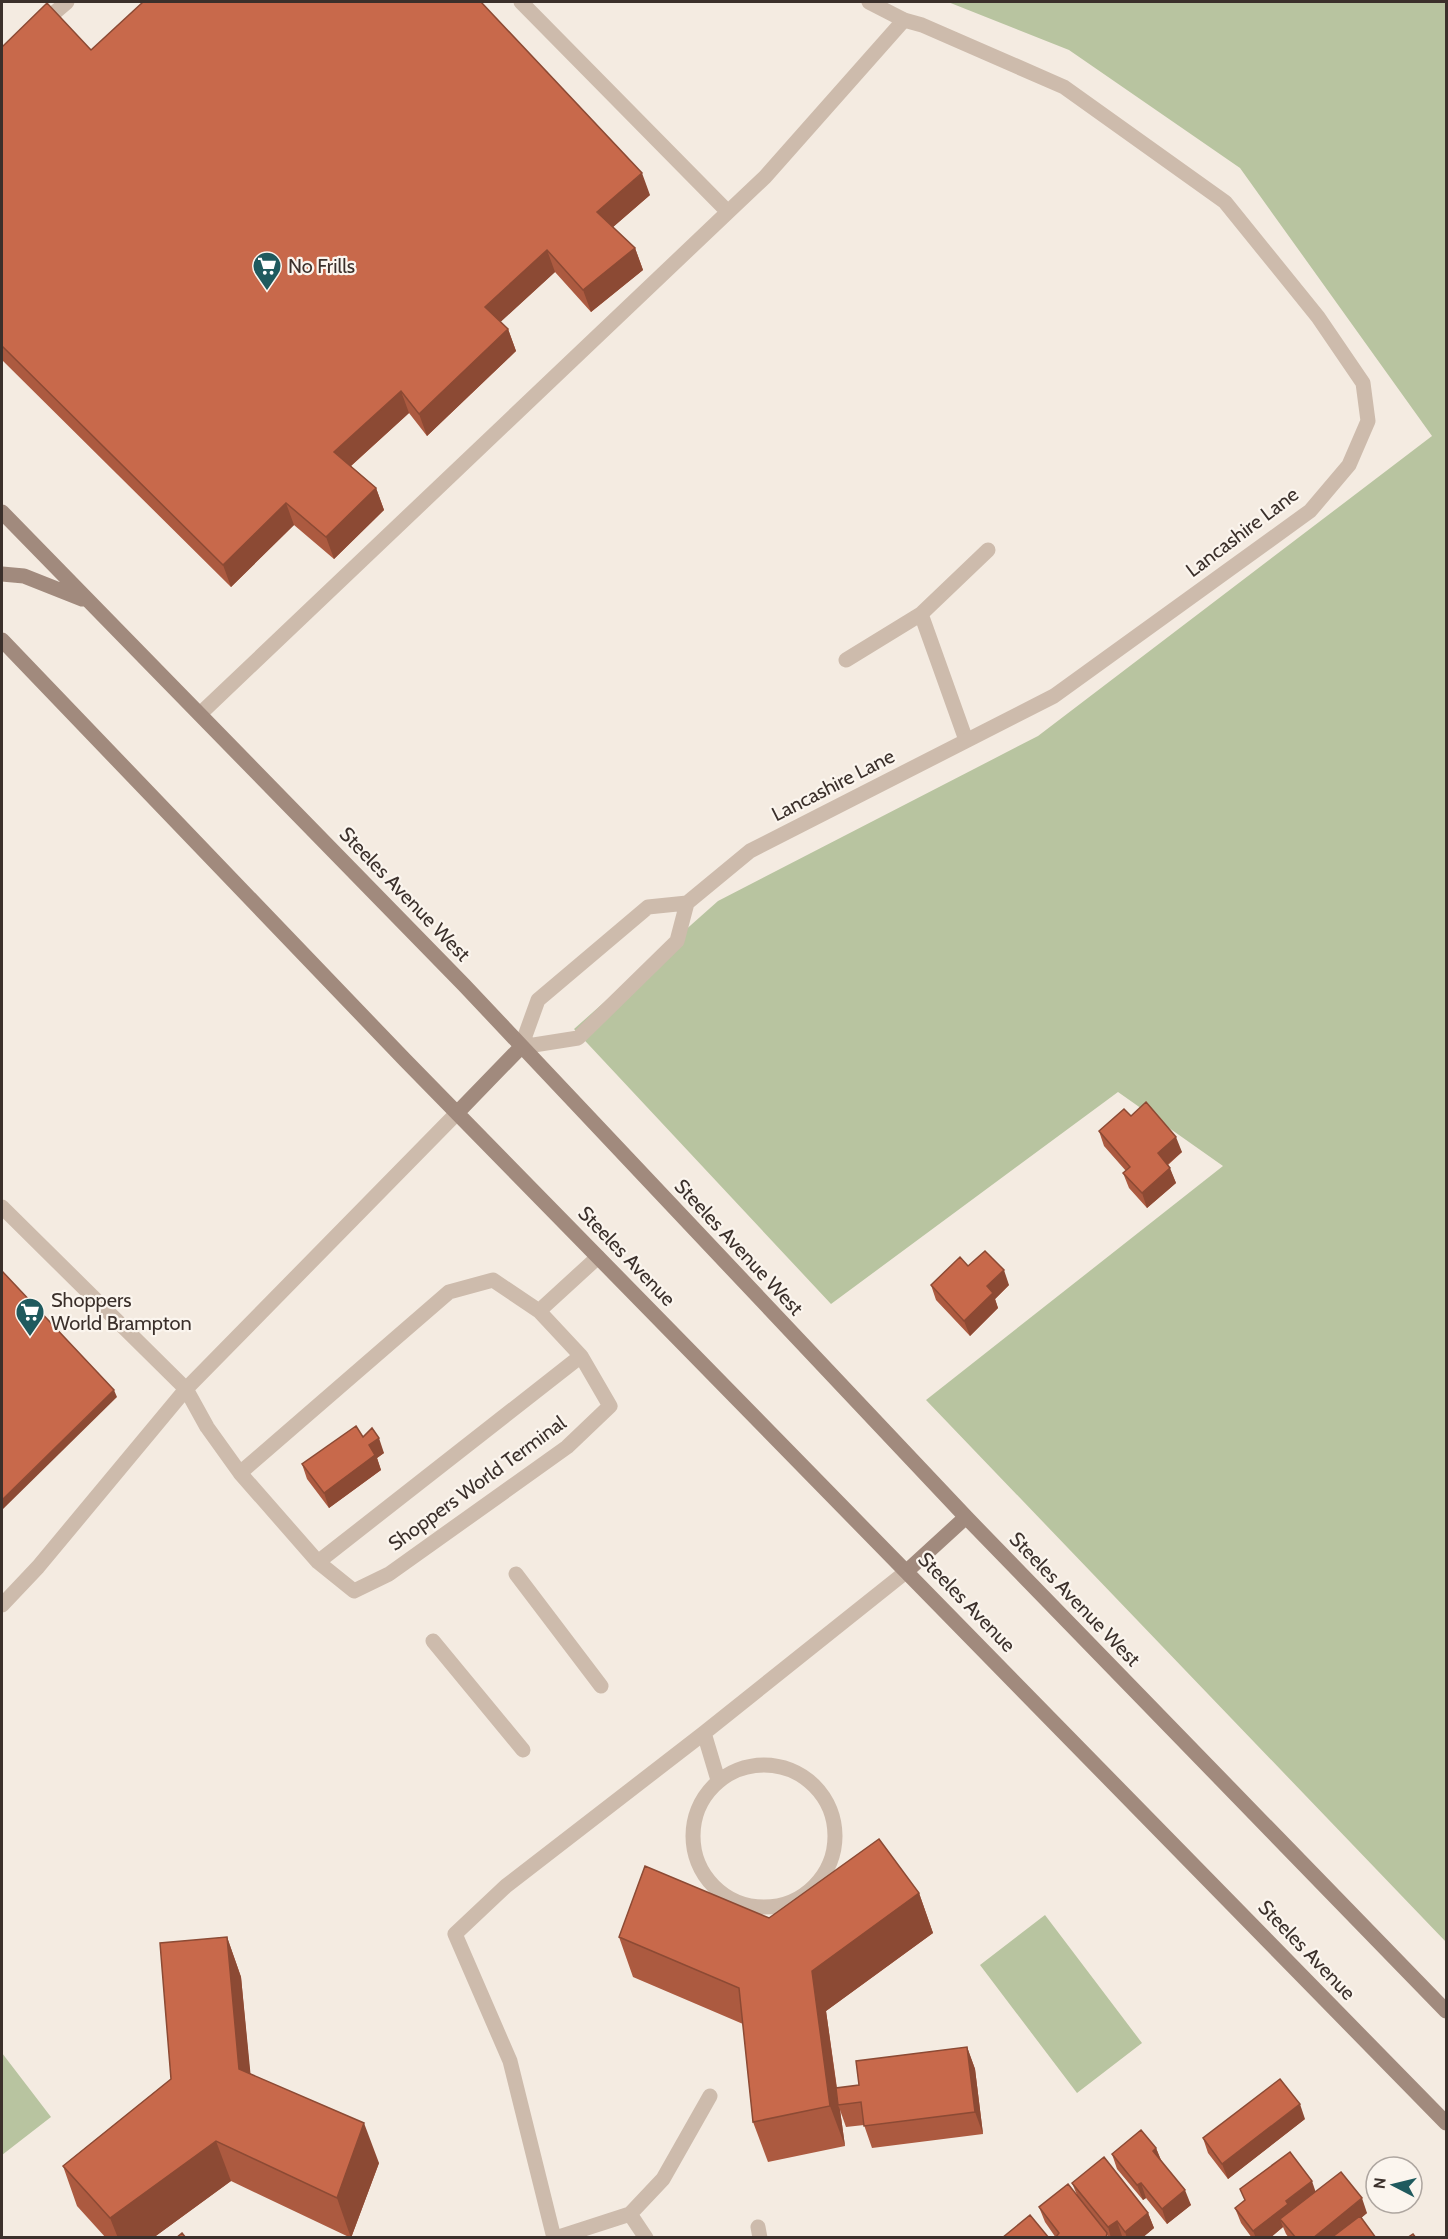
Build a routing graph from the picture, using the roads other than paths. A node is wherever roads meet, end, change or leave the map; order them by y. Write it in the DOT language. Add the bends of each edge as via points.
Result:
graph roads {
  1 [pos="68,2"];
  2 [pos="521,2"];
  3 [pos="868,2"];
  4 [pos="904,20"];
  5 [pos="26,36"];
  6 [pos="729,212"];
  7 [pos="2,512"];
  8 [pos="988,550"];
  9 [pos="2,574"];
  10 [pos="90,603"];
  11 [pos="921,614"];
  12 [pos="2,640"];
  13 [pos="846,660"];
  14 [pos="200,714"];
  15 [pos="966,740"];
  16 [pos="687,903"];
  17 [pos="521,1047"];
  18 [pos="457,1113"];
  19 [pos="2,1207"];
  20 [pos="598,1257"];
  21 [pos="539,1311"];
  22 [pos="581,1356"];
  23 [pos="186,1389"];
  24 [pos="240,1473"];
  25 [pos="966,1517"];
  26 [pos="318,1562"];
  27 [pos="907,1571"];
  28 [pos="516,1574"];
  29 [pos="2,1605"];
  30 [pos="433,1641"];
  31 [pos="602,1686"];
  32 [pos="704,1733"];
  33 [pos="523,1750"];
  34 [pos="718,1780"];
  35 [pos="1446,2011"];
  36 [pos="710,2096"];
  37 [pos="1446,2123"];
  38 [pos="630,2214"];
  39 [pos="555,2237"];
  40 [pos="646,2238"];
  1 -- 5 [label="street"];
  2 -- 6 [label="street"];
  3 -- 4 [label="street, Lancashire Lane"];
  4 -- 6 [label="street" via="765,177"];
  4 -- 15 [label="street, Lancashire Lane" via="1064,87 1225,202 1318,317 1363,383 1368,420 1349,465 1310,511 1054,696"];
  6 -- 14 [label="street"];
  7 -- 10 [label="main road, Steeles Avenue West"];
  8 -- 11 [label="street"];
  9 -- 10 [label="main road" via="34,579"];
  10 -- 14 [label="main road, Steeles Avenue West"];
  11 -- 13 [label="street"];
  11 -- 15 [label="street"];
  12 -- 18 [label="main road"];
  14 -- 17 [label="main road, Steeles Avenue West"];
  15 -- 16 [label="street, Lancashire Lane" via="750,851"];
  16 -- 17 [label="street" via="648,907 538,1000"];
  16 -- 17 [label="street" via="676,941 578,1038"];
  17 -- 18 [label="main road"];
  17 -- 25 [label="main road, Steeles Avenue West"];
  18 -- 20 [label="main road, Steeles Avenue"];
  18 -- 23 [label="street"];
  19 -- 23 [label="street, Shoppers World Terminal"];
  20 -- 21 [label="street"];
  20 -- 27 [label="main road, Steeles Avenue"];
  21 -- 22 [label="street, Shoppers World Terminal"];
  21 -- 24 [label="street, Shoppers World Terminal" via="494,1280 449,1292"];
  22 -- 26 [label="street, Shoppers World Terminal"];
  22 -- 26 [label="street, Shoppers World Terminal" via="610,1406 567,1446 388,1574 354,1591"];
  23 -- 24 [label="street, Shoppers World Terminal"];
  23 -- 29 [label="street"];
  24 -- 26 [label="street, Shoppers World Terminal"];
  25 -- 27 [label="main road"];
  25 -- 35 [label="main road, Steeles Avenue West"];
  27 -- 32 [label="street"];
  27 -- 37 [label="main road, Steeles Avenue"];
  28 -- 31 [label="street"];
  30 -- 33 [label="street"];
  32 -- 34 [label="street"];
  32 -- 39 [label="street" via="506,1886 455,1934 510,2061"];
  34 -- 34 [label="street" via="700,1802 692,1829 695,1857 709,1882 731,1900 758,1908 785,1904 810,1891 828,1869 836,1842 833,1814 819,1789 798,1772 771,1764 743,1767"];
  36 -- 38 [label="street" via="663,2179"];
  38 -- 39 [label="street"];
  38 -- 40 [label="street"];
}
